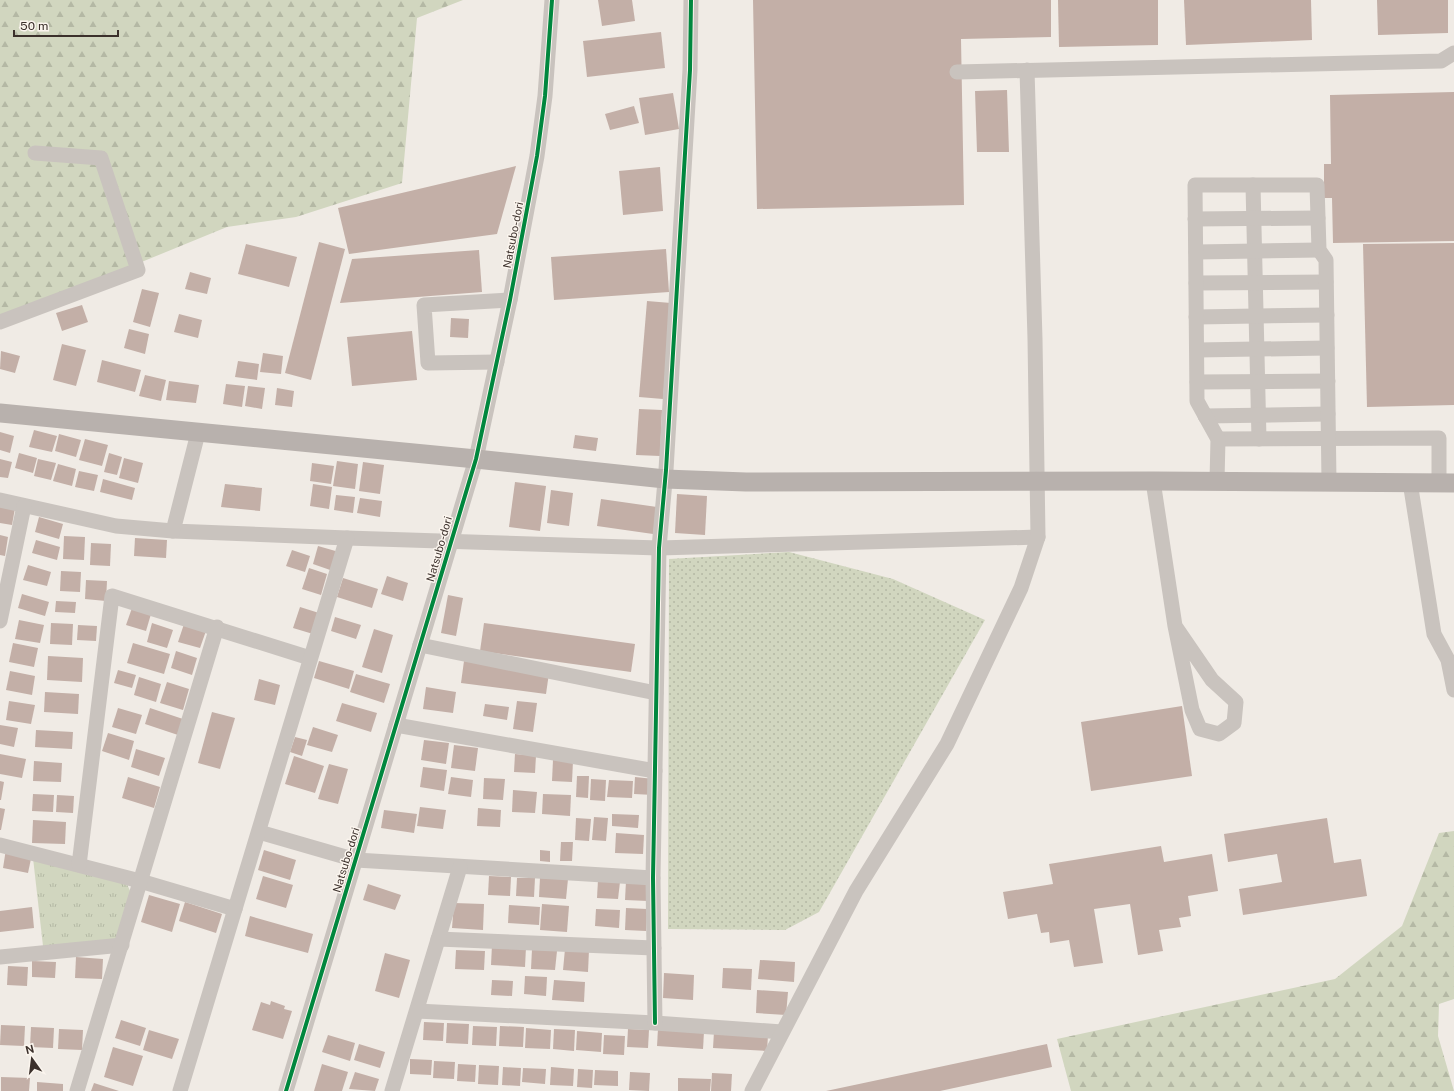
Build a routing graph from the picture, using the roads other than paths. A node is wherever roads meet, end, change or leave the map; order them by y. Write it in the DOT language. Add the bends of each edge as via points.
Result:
graph roads {
  1 [pos="552,0"];
  2 [pos="691,0"];
  3 [pos="1454,53"];
  4 [pos="1028,70"];
  5 [pos="957,72"];
  6 [pos="35,153"];
  7 [pos="1254,185"];
  8 [pos="1318,218"];
  9 [pos="1196,219"];
  10 [pos="1254,219"];
  11 [pos="1319,250"];
  12 [pos="1196,252"];
  13 [pos="1255,252"];
  14 [pos="1326,282"];
  15 [pos="1196,283"];
  16 [pos="1255,283"];
  17 [pos="510,300"];
  18 [pos="1327,315"];
  19 [pos="1256,316"];
  20 [pos="1196,317"];
  21 [pos="0,322"];
  22 [pos="1257,348"];
  23 [pos="1327,348"];
  24 [pos="1197,350"];
  25 [pos="497,362"];
  26 [pos="1328,381"];
  27 [pos="1197,382"];
  28 [pos="1258,382"];
  29 [pos="0,413"];
  30 [pos="1328,414"];
  31 [pos="1258,415"];
  32 [pos="1205,416"];
  33 [pos="198,433"];
  34 [pos="1329,438"];
  35 [pos="1218,439"];
  36 [pos="1259,439"];
  37 [pos="476,459"];
  38 [pos="665,480"];
  39 [pos="1036,481"];
  40 [pos="1153,481"];
  41 [pos="1217,481"];
  42 [pos="1329,482"];
  43 [pos="1410,482"];
  44 [pos="1447,483"];
  45 [pos="0,500"];
  46 [pos="24,506"];
  47 [pos="173,531"];
  48 [pos="1038,537"];
  49 [pos="348,538"];
  50 [pos="451,541"];
  51 [pos="659,548"];
  52 [pos="0,621"];
  53 [pos="1175,626"];
  54 [pos="217,627"];
  55 [pos="420,645"];
  56 [pos="310,658"];
  57 [pos="1454,690"];
  58 [pos="656,693"];
  59 [pos="396,725"];
  60 [pos="655,771"];
  61 [pos="259,832"];
  62 [pos="0,845"];
  63 [pos="356,860"];
  64 [pos="79,865"];
  65 [pos="460,867"];
  66 [pos="653,878"];
  67 [pos="140,881"];
  68 [pos="235,909"];
  69 [pos="438,938"];
  70 [pos="122,945"];
  71 [pos="654,948"];
  72 [pos="0,957"];
  73 [pos="417,1011"];
  74 [pos="655,1023"];
  75 [pos="782,1032"];
  76 [pos="77,1091"];
  77 [pos="180,1091"];
  78 [pos="286,1091"];
  79 [pos="392,1091"];
  80 [pos="752,1091"];
  1 -- 17 [label="street, Natsubo-dori" via="545,96 537,156"];
  2 -- 38 [label="street" via="689,78"];
  3 -- 4 [label="street" via="1441,61"];
  4 -- 5 [label="street"];
  4 -- 39 [label="street"];
  6 -- 21 [label="street" via="101,158 138,270"];
  7 -- 8 [label="street" via="1317,184"];
  7 -- 9 [label="street" via="1195,186"];
  7 -- 10 [label="street"];
  8 -- 10 [label="street"];
  8 -- 11 [label="street"];
  9 -- 10 [label="street"];
  9 -- 12 [label="street"];
  10 -- 13 [label="street"];
  11 -- 13 [label="street"];
  11 -- 14 [label="street" via="1326,260"];
  12 -- 13 [label="street"];
  12 -- 15 [label="street"];
  13 -- 16 [label="street"];
  14 -- 16 [label="street"];
  14 -- 18 [label="street"];
  15 -- 16 [label="street"];
  15 -- 20 [label="street"];
  16 -- 19 [label="street"];
  17 -- 25 [label="street, Natsubo-dori"];
  17 -- 25 [label="street" via="424,305 428,363"];
  18 -- 19 [label="street"];
  18 -- 23 [label="street"];
  19 -- 20 [label="street"];
  19 -- 22 [label="street"];
  20 -- 24 [label="street"];
  22 -- 23 [label="street"];
  22 -- 24 [label="street"];
  22 -- 28 [label="street"];
  23 -- 26 [label="street"];
  24 -- 27 [label="street"];
  25 -- 37 [label="street, Natsubo-dori"];
  26 -- 28 [label="street"];
  26 -- 30 [label="street"];
  27 -- 28 [label="street"];
  27 -- 32 [label="street" via="1197,401"];
  28 -- 31 [label="street"];
  29 -- 33 [label="main road"];
  30 -- 31 [label="street"];
  30 -- 34 [label="street"];
  31 -- 32 [label="street"];
  31 -- 36 [label="street"];
  32 -- 35 [label="street"];
  33 -- 37 [label="main road"];
  33 -- 47 [label="street"];
  34 -- 36 [label="street"];
  34 -- 42 [label="street"];
  34 -- 44 [label="street" via="1439,438"];
  35 -- 36 [label="street"];
  35 -- 41 [label="street"];
  37 -- 38 [label="main road"];
  37 -- 50 [label="street, Natsubo-dori"];
  38 -- 39 [label="main road"];
  38 -- 51 [label="street"];
  39 -- 40 [label="main road"];
  39 -- 48 [label="street"];
  40 -- 41 [label="main road"];
  40 -- 53 [label="street"];
  41 -- 42 [label="main road"];
  42 -- 43 [label="main road"];
  43 -- 44 [label="main road"];
  43 -- 57 [label="street" via="1434,634 1448,660"];
  45 -- 46 [label="street"];
  46 -- 47 [label="street" via="116,526"];
  46 -- 52 [label="street"];
  47 -- 49 [label="street"];
  48 -- 51 [label="street"];
  48 -- 75 [label="street" via="1021,588 947,744 856,891"];
  49 -- 50 [label="street"];
  49 -- 56 [label="street"];
  50 -- 51 [label="street"];
  50 -- 55 [label="street, Natsubo-dori"];
  51 -- 58 [label="street"];
  53 -- 53 [label="street" via="1212,680 1236,702 1234,723 1219,734 1200,729 1192,710"];
  54 -- 56 [label="street"];
  54 -- 64 [label="street" via="112,596"];
  54 -- 67 [label="street"];
  55 -- 58 [label="street"];
  55 -- 59 [label="street, Natsubo-dori"];
  56 -- 61 [label="street"];
  58 -- 60 [label="street"];
  59 -- 60 [label="street"];
  59 -- 63 [label="street, Natsubo-dori"];
  60 -- 66 [label="street"];
  61 -- 63 [label="street"];
  61 -- 68 [label="street"];
  62 -- 64 [label="street"];
  63 -- 65 [label="street"];
  63 -- 78 [label="street, Natsubo-dori"];
  64 -- 67 [label="street"];
  65 -- 66 [label="street"];
  65 -- 69 [label="street"];
  66 -- 71 [label="street"];
  67 -- 68 [label="street"];
  67 -- 70 [label="street"];
  68 -- 77 [label="street"];
  69 -- 71 [label="street"];
  69 -- 73 [label="street"];
  70 -- 72 [label="street"];
  70 -- 76 [label="street"];
  71 -- 74 [label="street"];
  73 -- 74 [label="street"];
  73 -- 79 [label="street"];
  74 -- 75 [label="street"];
  75 -- 80 [label="street"];
}
